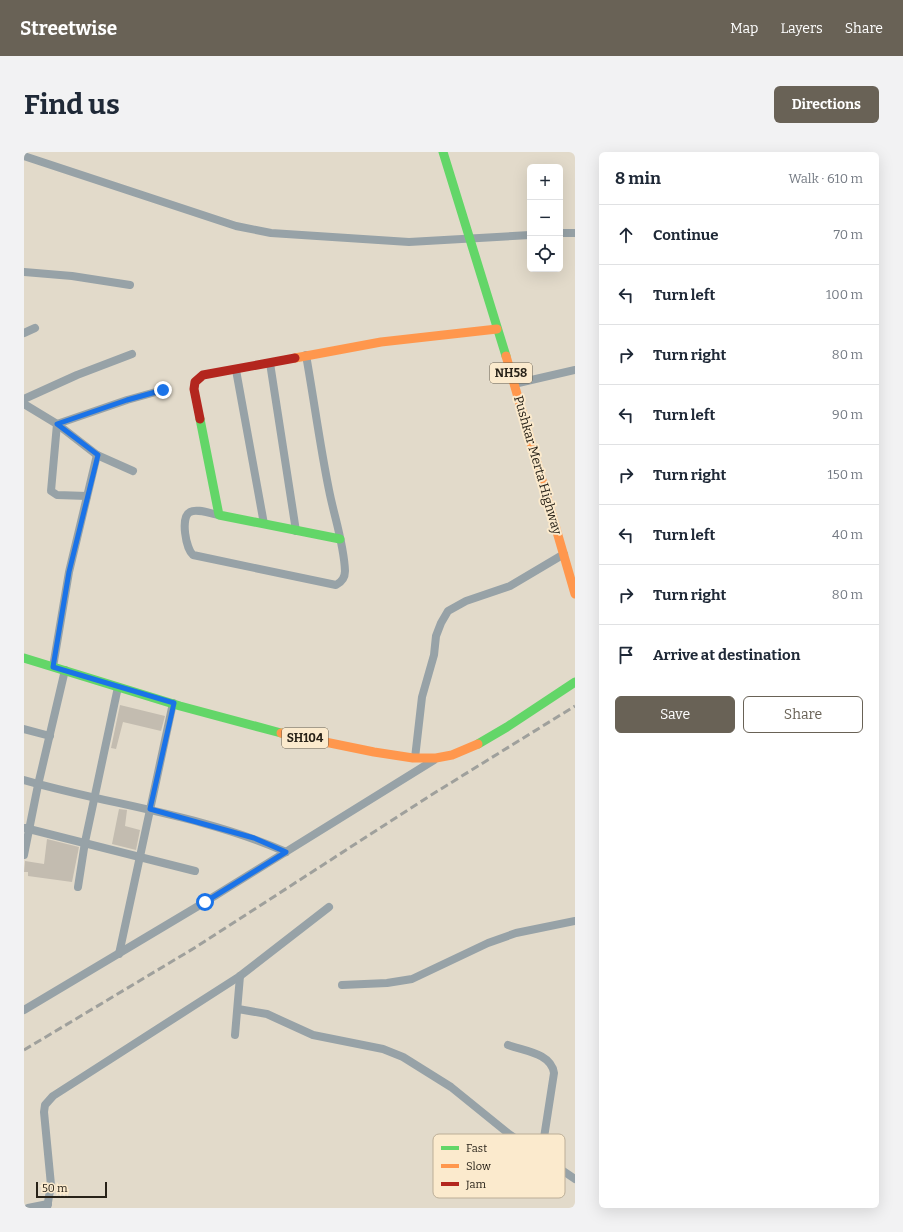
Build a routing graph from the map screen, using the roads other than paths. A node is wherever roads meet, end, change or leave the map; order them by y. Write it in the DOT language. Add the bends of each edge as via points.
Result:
graph roads {
  1 [pos="443,152"];
  2 [pos="24,157"];
  3 [pos="575,232"];
  4 [pos="563,233"];
  5 [pos="527,235"];
  6 [pos="471,238"];
  7 [pos="24,272"];
  8 [pos="130,285"];
  9 [pos="35,328"];
  10 [pos="497,329"];
  11 [pos="24,333"];
  12 [pos="132,354"];
  13 [pos="306,355"];
  14 [pos="270,362"];
  15 [pos="236,370"];
  16 [pos="575,370"];
  17 [pos="514,384"];
  18 [pos="163,390"];
  19 [pos="24,399"];
  20 [pos="24,404"];
  21 [pos="57,424"];
  22 [pos="98,455"];
  23 [pos="133,471"];
  24 [pos="87,496"];
  25 [pos="219,515"];
  26 [pos="264,524"];
  27 [pos="296,531"];
  28 [pos="340,539"];
  29 [pos="564,554"];
  30 [pos="575,594"];
  31 [pos="24,658"];
  32 [pos="53,667"];
  33 [pos="65,670"];
  34 [pos="575,682"];
  35 [pos="118,686"];
  36 [pos="174,703"];
  37 [pos="24,729"];
  38 [pos="50,736"];
  39 [pos="415,758"];
  40 [pos="437,758"];
  41 [pos="24,780"];
  42 [pos="38,785"];
  43 [pos="95,797"];
  44 [pos="150,809"];
  45 [pos="26,829"];
  46 [pos="85,842"];
  47 [pos="286,852"];
  48 [pos="24,855"];
  49 [pos="140,857"];
  50 [pos="195,871"];
  51 [pos="78,887"];
  52 [pos="329,906"];
  53 [pos="575,921"];
  54 [pos="119,954"];
  55 [pos="240,976"];
  56 [pos="342,985"];
  57 [pos="238,1009"];
  58 [pos="24,1010"];
  59 [pos="235,1036"];
  60 [pos="508,1045"];
  61 [pos="509,1134"];
  62 [pos="545,1134"];
  63 [pos="565,1173"];
  64 [pos="575,1179"];
  65 [pos="48,1206"];
  66 [pos="28,1208"];
  1 -- 6 [label="main road, Pushkar Merta Highway / NH58"];
  2 -- 6 [label="street" via="236,226 271,233 409,242"];
  3 -- 4 [label="street"];
  5 -- 6 [label="street"];
  6 -- 10 [label="main road, Pushkar Merta Highway / NH58"];
  7 -- 8 [label="street"];
  9 -- 11 [label="street"];
  10 -- 13 [label="main road" via="381,342"];
  10 -- 17 [label="main road, Pushkar Merta Highway / NH58"];
  12 -- 19 [label="street" via="76,375"];
  13 -- 14 [label="main road"];
  13 -- 28 [label="street"];
  14 -- 15 [label="main road"];
  14 -- 27 [label="street"];
  15 -- 25 [label="main road" via="203,375 196,382 194,389"];
  15 -- 26 [label="street"];
  16 -- 17 [label="street"];
  17 -- 29 [label="main road, Pushkar Merta Highway / NH58"];
  18 -- 21 [label="street"];
  20 -- 21 [label="street"];
  21 -- 22 [label="street"];
  21 -- 24 [label="street" via="51,491 57,495"];
  22 -- 23 [label="street"];
  22 -- 24 [label="street"];
  24 -- 32 [label="street" via="69,572"];
  25 -- 26 [label="main road"];
  25 -- 28 [label="street" via="194,510 187,514 184,520 190,552 199,557 336,585 341,582 345,571"];
  26 -- 27 [label="main road"];
  27 -- 28 [label="main road"];
  29 -- 30 [label="main road, Pushkar Merta Highway / NH58"];
  29 -- 39 [label="street" via="510,586 466,601 448,611 436,636 434,655 422,697"];
  31 -- 32 [label="main road, SH104"];
  32 -- 33 [label="main road, SH104"];
  33 -- 35 [label="main road, SH104"];
  33 -- 38 [label="street"];
  34 -- 40 [label="main road, SH104" via="484,741 457,753"];
  35 -- 36 [label="main road, SH104"];
  35 -- 43 [label="street"];
  36 -- 39 [label="main road, SH104" via="278,733"];
  36 -- 44 [label="street"];
  37 -- 38 [label="street"];
  38 -- 42 [label="street"];
  39 -- 40 [label="main road, SH104"];
  40 -- 47 [label="street"];
  41 -- 42 [label="street"];
  42 -- 43 [label="street"];
  42 -- 45 [label="street"];
  43 -- 44 [label="street"];
  43 -- 46 [label="street"];
  44 -- 47 [label="street" via="254,838"];
  44 -- 49 [label="street"];
  45 -- 46 [label="street"];
  45 -- 48 [label="street"];
  46 -- 49 [label="street"];
  46 -- 51 [label="street"];
  47 -- 54 [label="street"];
  49 -- 50 [label="street"];
  49 -- 54 [label="street"];
  52 -- 55 [label="street"];
  53 -- 56 [label="street" via="516,933 488,943 412,979"];
  54 -- 58 [label="street"];
  55 -- 57 [label="street"];
  55 -- 65 [label="street" via="53,1096 45,1105 50,1185"];
  57 -- 59 [label="street"];
  57 -- 61 [label="street" via="267,1014 313,1035 382,1048 403,1057 451,1087"];
  60 -- 62 [label="street" via="547,1058 553,1067"];
  63 -- 64 [label="street"];
  65 -- 66 [label="street"];
}
